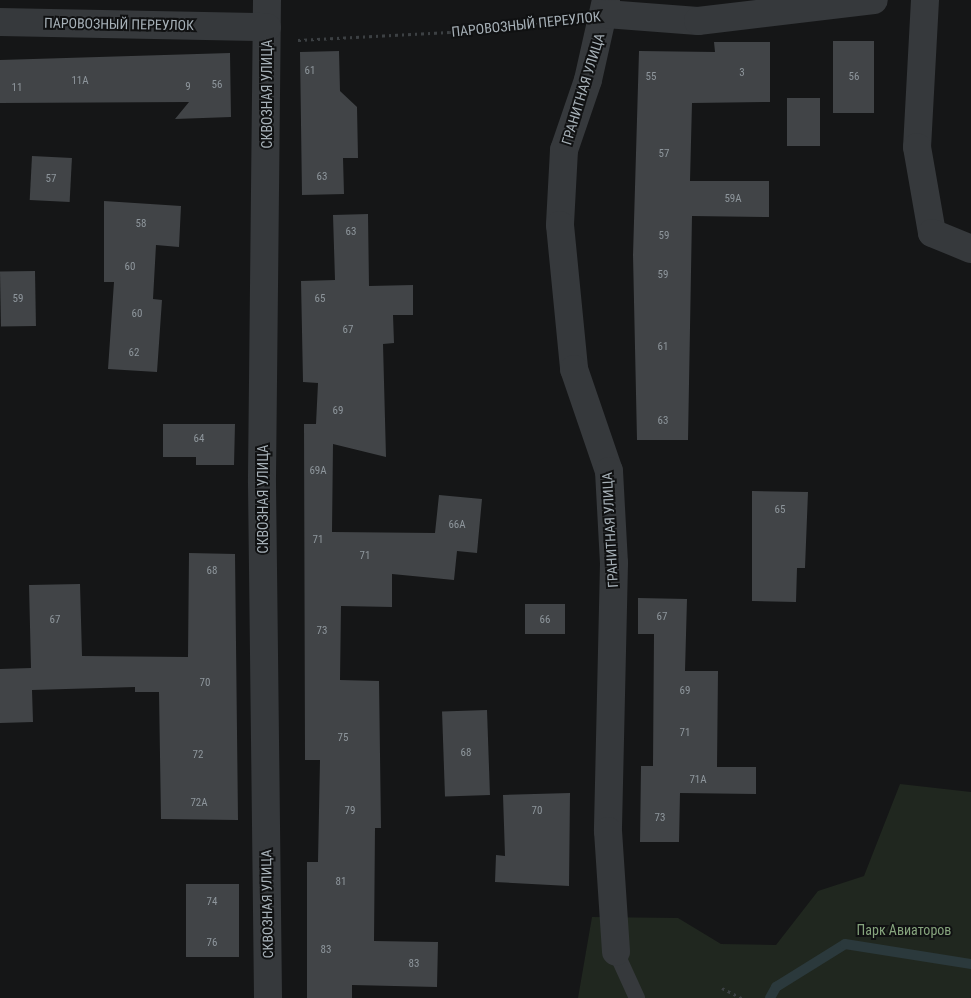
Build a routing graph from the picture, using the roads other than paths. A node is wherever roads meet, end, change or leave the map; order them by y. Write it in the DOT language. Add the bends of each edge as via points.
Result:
graph roads {
  1 [pos="267,0"];
  2 [pos="874,0"];
  3 [pos="925,0"];
  4 [pos="606,7"];
  5 [pos="0,22"];
  6 [pos="268,34"];
  7 [pos="971,249"];
  8 [pos="616,952"];
  9 [pos="268,998"];
  10 [pos="637,998"];
  1 -- 6 [label="street, СКВОЗНАЯ УЛИЦА"];
  2 -- 4 [label="street, ПАРОВОЗНЫЙ ПЕРЕУЛОК" via="698,21"];
  3 -- 7 [label="street" via="917,147 932,233"];
  4 -- 8 [label="street, ГРАНИТНАЯ УЛИЦА" via="564,150 560,225 574,369 609,471 614,563 608,831"];
  5 -- 6 [label="street, ПАРОВОЗНЫЙ ПЕРЕУЛОК"];
  6 -- 9 [label="street, СКВОЗНАЯ УЛИЦА" via="262,483"];
  8 -- 10 [label="lane"];
}
